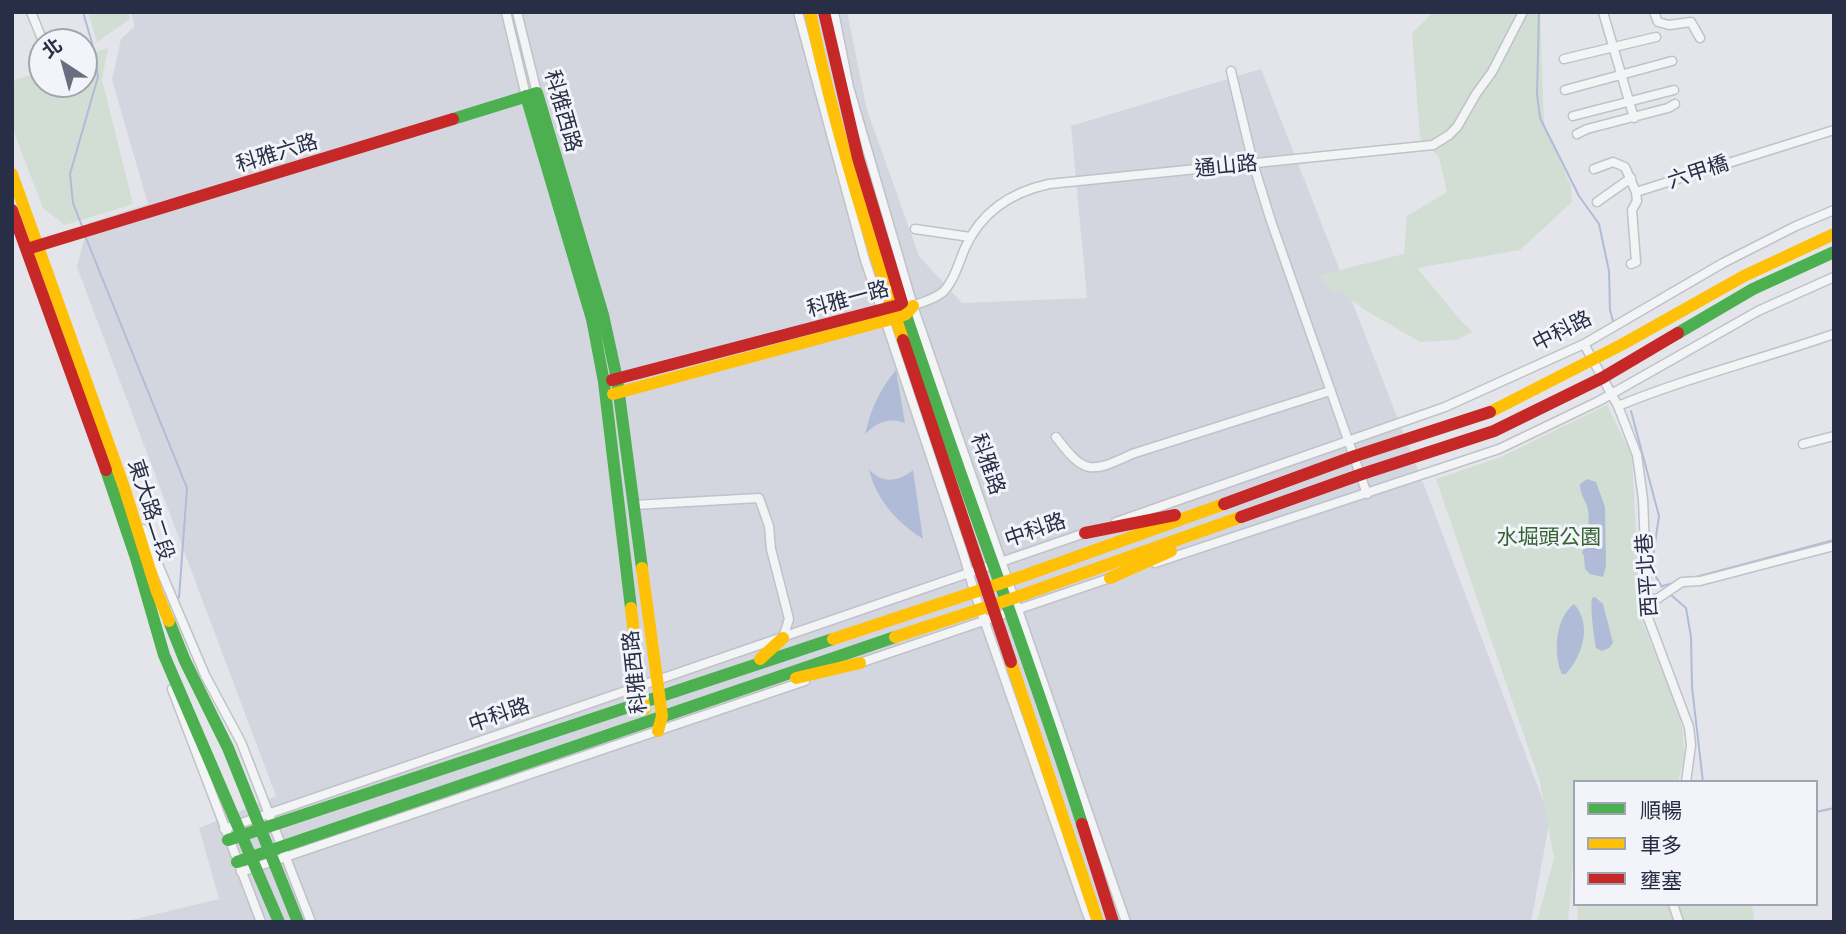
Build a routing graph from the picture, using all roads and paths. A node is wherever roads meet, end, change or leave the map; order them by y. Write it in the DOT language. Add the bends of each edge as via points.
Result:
graph roads {
  1 [pos="506,12"];
  2 [pos="517,12"];
  3 [pos="798,12"];
  4 [pos="810,12"];
  5 [pos="824,12"];
  6 [pos="834,12"];
  7 [pos="1523,12"];
  8 [pos="1603,12"];
  9 [pos="1654,12"];
  10 [pos="1657,37"];
  11 [pos="1700,38"];
  12 [pos="1615,47"];
  13 [pos="1564,59"];
  14 [pos="1672,61"];
  15 [pos="1231,71"];
  16 [pos="1622,75"];
  17 [pos="1565,90"];
  18 [pos="1674,90"];
  19 [pos="531,94"];
  20 [pos="1629,102"];
  21 [pos="1675,104"];
  22 [pos="1573,116"];
  23 [pos="1634,118"];
  24 [pos="1834,130"];
  25 [pos="1577,134"];
  26 [pos="1253,163"];
  27 [pos="1594,169"];
  28 [pos="12,174"];
  29 [pos="1632,178"];
  30 [pos="1636,192"];
  31 [pos="1597,202"];
  32 [pos="12,210"];
  33 [pos="1834,211"];
  34 [pos="915,229"];
  35 [pos="1834,234"];
  36 [pos="970,237"];
  37 [pos="33,247"];
  38 [pos="1834,252"];
  39 [pos="1631,264"];
  40 [pos="1834,277"];
  41 [pos="896,312"];
  42 [pos="1834,334"];
  43 [pos="1584,344"];
  44 [pos="1593,360"];
  45 [pos="1602,378"];
  46 [pos="611,381"];
  47 [pos="1330,391"];
  48 [pos="620,393"];
  49 [pos="1612,394"];
  50 [pos="606,396"];
  51 [pos="1618,406"];
  52 [pos="1834,436"];
  53 [pos="1056,437"];
  54 [pos="1349,439"];
  55 [pos="1803,444"];
  56 [pos="1354,456"];
  57 [pos="1362,474"];
  58 [pos="1367,494"];
  59 [pos="635,505"];
  60 [pos="1220,505"];
  61 [pos="1248,516"];
  62 [pos="1085,533"];
  63 [pos="1834,546"];
  64 [pos="985,567"];
  65 [pos="1110,578"];
  66 [pos="998,584"];
  67 [pos="974,592"];
  68 [pos="1646,598"];
  69 [pos="1000,609"];
  70 [pos="783,638"];
  71 [pos="164,655"];
  72 [pos="860,663"];
  73 [pos="753,664"];
  74 [pos="657,681"];
  75 [pos="640,687"];
  76 [pos="724,696"];
  77 [pos="659,698"];
  78 [pos="643,703"];
  79 [pos="662,716"];
  80 [pos="648,720"];
  81 [pos="658,731"];
  82 [pos="1686,780"];
  83 [pos="264,821"];
  84 [pos="240,830"];
  85 [pos="226,834"];
  86 [pos="277,854"];
  87 [pos="254,861"];
  88 [pos="239,867"];
  89 [pos="261,922"];
  90 [pos="279,922"];
  91 [pos="298,922"];
  92 [pos="311,922"];
  93 [pos="1090,922"];
  94 [pos="1098,922"];
  95 [pos="1113,922"];
  96 [pos="1126,922"];
  1 -- 19 [label="street, 科雅西路"];
  2 -- 19 [label="street, 科雅西路"];
  3 -- 41 [label="street, 科雅路" via="835,155"];
  4 -- 41 [label="street, 科雅路" via="823,76 873,250"];
  5 -- 41 [label="street, 科雅路" via="886,252"];
  6 -- 41 [label="street, 科雅路"];
  7 -- 26 [label="street, 通山路" via="1492,72 1450,135 1433,145"];
  8 -- 12 [label="street"];
  9 -- 11 [label="street" via="1658,22 1669,25 1691,22"];
  10 -- 12 [label="street"];
  12 -- 13 [label="street"];
  12 -- 16 [label="street"];
  14 -- 16 [label="street"];
  15 -- 26 [label="street"];
  16 -- 17 [label="street"];
  16 -- 20 [label="street"];
  18 -- 20 [label="street"];
  19 -- 37 [label="street, 科雅六路"];
  19 -- 46 [label="street, 科雅西路"];
  20 -- 22 [label="street"];
  20 -- 23 [label="street"];
  21 -- 23 [label="street"];
  23 -- 25 [label="street"];
  24 -- 30 [label="street, 六甲橋"];
  26 -- 36 [label="street, 通山路" via="1028,188 992,211"];
  26 -- 47 [label="street"];
  27 -- 29 [label="street" via="1614,162 1625,167"];
  28 -- 37 [label="street, 東大路二段"];
  29 -- 30 [label="street"];
  29 -- 31 [label="street"];
  30 -- 39 [label="street" via="1632,210 1636,262"];
  32 -- 37 [label="street, 東大路二段"];
  33 -- 43 [label="street, 中科路" via="1723,263"];
  34 -- 36 [label="street"];
  35 -- 44 [label="street, 中科路" via="1744,276"];
  36 -- 41 [label="street, 通山路" via="944,291"];
  37 -- 71 [label="street, 東大路二段"];
  37 -- 83 [label="street, 東大路二段" via="124,487 166,615"];
  38 -- 45 [label="street" via="1753,289"];
  40 -- 49 [label="street" via="1758,311"];
  41 -- 46 [label="street, 科雅一路"];
  41 -- 48 [label="street, 科雅一路"];
  41 -- 64 [label="street, 科雅路"];
  41 -- 64 [label="street, 科雅路"];
  42 -- 51 [label="street"];
  43 -- 44 [label="street, 西平北巷"];
  43 -- 54 [label="street, 中科路" via="1446,407"];
  44 -- 45 [label="street, 西平北巷"];
  44 -- 56 [label="street, 中科路" via="1486,414"];
  45 -- 49 [label="street, 西平北巷"];
  45 -- 57 [label="street" via="1494,431"];
  46 -- 48 [label="street, 科雅西路"];
  46 -- 50 [label="street, 科雅西路"];
  47 -- 53 [label="street" via="1094,468 1082,466"];
  47 -- 54 [label="street"];
  48 -- 50 [label="street, 科雅一路"];
  48 -- 59 [label="street, 科雅西路"];
  49 -- 51 [label="street, 西平北巷"];
  49 -- 58 [label="street" via="1499,449"];
  50 -- 75 [label="street, 科雅西路"];
  51 -- 68 [label="street, 西平北巷" via="1637,455"];
  52 -- 55 [label="street"];
  54 -- 56 [label="street"];
  54 -- 62 [label="street, 中科路"];
  56 -- 57 [label="street"];
  56 -- 60 [label="street, 中科路"];
  57 -- 58 [label="street"];
  57 -- 61 [label="street"];
  58 -- 65 [label="street"];
  59 -- 70 [label="street" via="759,498 789,619"];
  59 -- 74 [label="street, 科雅西路"];
  60 -- 62 [label="street"];
  60 -- 66 [label="street, 中科路"];
  61 -- 65 [label="street"];
  61 -- 69 [label="street"];
  62 -- 64 [label="street, 中科路"];
  63 -- 68 [label="street" via="1682,582 1657,599"];
  64 -- 66 [label="street, 科雅路"];
  64 -- 67 [label="street, 科雅路"];
  64 -- 70 [label="street, 中科路"];
  65 -- 69 [label="street"];
  66 -- 67 [label="street, 中科路"];
  66 -- 69 [label="street, 科雅路"];
  67 -- 69 [label="street, 科雅路"];
  67 -- 73 [label="street, 中科路"];
  68 -- 82 [label="street, 西平北巷" via="1648,618 1689,727"];
  69 -- 72 [label="street"];
  69 -- 76 [label="street" via="876,643"];
  69 -- 93 [label="street, 科雅路"];
  69 -- 94 [label="street, 科雅路"];
  69 -- 95 [label="street, 科雅路" via="1044,709"];
  69 -- 96 [label="street, 科雅路"];
  70 -- 73 [label="street"];
  70 -- 74 [label="street, 中科路"];
  71 -- 84 [label="street, 東大路二段"];
  71 -- 85 [label="street"];
  72 -- 76 [label="street"];
  72 -- 81 [label="street"];
  73 -- 77 [label="street, 中科路"];
  74 -- 75 [label="street, 中科路"];
  74 -- 77 [label="street, 科雅西路"];
  75 -- 78 [label="street, 科雅西路"];
  75 -- 83 [label="street, 中科路"];
  76 -- 79 [label="street"];
  77 -- 78 [label="street, 中科路"];
  77 -- 79 [label="street, 科雅西路"];
  78 -- 80 [label="street, 科雅西路"];
  78 -- 83 [label="street, 中科路"];
  79 -- 80 [label="street"];
  79 -- 81 [label="street, 科雅西路"];
  80 -- 81 [label="street, 科雅西路"];
  80 -- 86 [label="street"];
  81 -- 86 [label="street"];
  83 -- 84 [label="street, 中科路"];
  83 -- 86 [label="street, 東大路二段"];
  84 -- 85 [label="street, 中科路"];
  84 -- 87 [label="street, 東大路二段"];
  85 -- 88 [label="street"];
  86 -- 87 [label="street"];
  86 -- 91 [label="street, 東大路二段"];
  86 -- 92 [label="street"];
  87 -- 88 [label="street"];
  87 -- 90 [label="street, 東大路二段"];
  88 -- 89 [label="street"];
}
